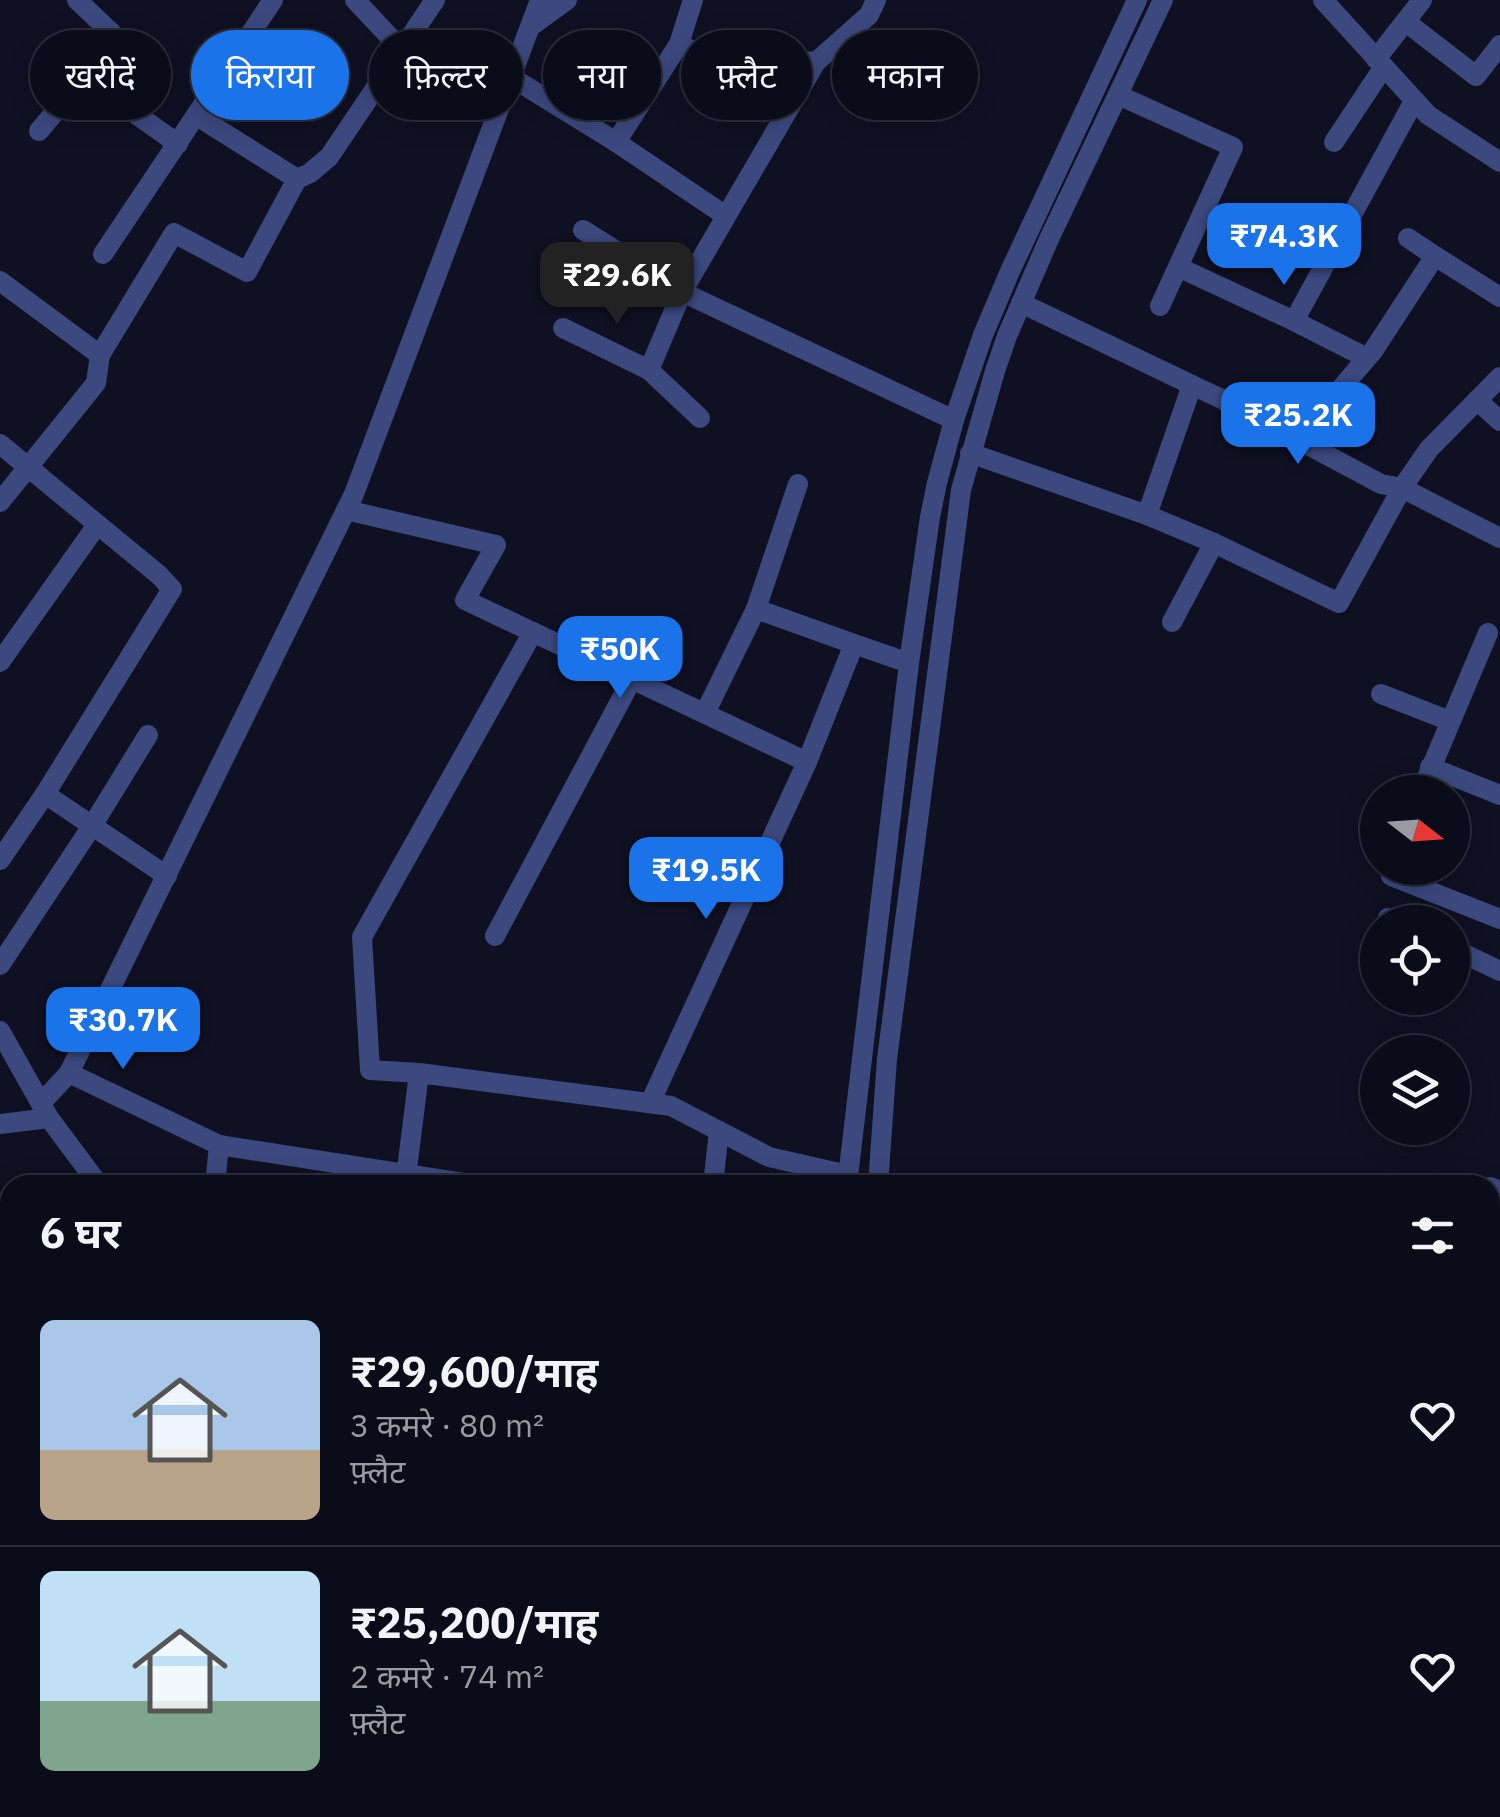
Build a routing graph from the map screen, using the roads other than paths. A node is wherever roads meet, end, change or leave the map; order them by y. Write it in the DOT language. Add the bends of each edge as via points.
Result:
graph roads {
  1 [pos="77,0"];
  2 [pos="273,0"];
  3 [pos="356,0"];
  4 [pos="435,0"];
  5 [pos="540,0"];
  6 [pos="567,0"];
  7 [pos="694,0"];
  8 [pos="876,0"];
  9 [pos="1136,0"];
  10 [pos="1163,0"];
  11 [pos="1323,0"];
  12 [pos="1422,0"];
  13 [pos="1406,22"];
  14 [pos="530,26"];
  15 [pos="109,30"];
  16 [pos="253,30"];
  17 [pos="384,30"];
  18 [pos="415,30"];
  19 [pos="679,44"];
  20 [pos="523,45"];
  21 [pos="1500,45"];
  22 [pos="816,62"];
  23 [pos="1380,64"];
  24 [pos="523,84"];
  25 [pos="1118,95"];
  26 [pos="369,98"];
  27 [pos="1414,101"];
  28 [pos="48,120"];
  29 [pos="144,120"];
  30 [pos="194,120"];
  31 [pos="203,120"];
  32 [pos="495,120"];
  33 [pos="39,131"];
  34 [pos="616,142"];
  35 [pos="1334,142"];
  36 [pos="178,144"];
  37 [pos="1500,162"];
  38 [pos="297,179"];
  39 [pos="726,216"];
  40 [pos="583,230"];
  41 [pos="1408,238"];
  42 [pos="102,254"];
  43 [pos="1436,256"];
  44 [pos="1178,267"];
  45 [pos="0,282"];
  46 [pos="682,292"];
  47 [pos="1500,297"];
  48 [pos="1021,303"];
  49 [pos="1160,306"];
  50 [pos="1294,321"];
  51 [pos="562,328"];
  52 [pos="100,356"];
  53 [pos="1366,358"];
  54 [pos="649,370"];
  55 [pos="1500,377"];
  56 [pos="1192,385"];
  57 [pos="1476,400"];
  58 [pos="700,418"];
  59 [pos="954,420"];
  60 [pos="1500,420"];
  61 [pos="1300,436"];
  62 [pos="0,444"];
  63 [pos="970,453"];
  64 [pos="27,468"];
  65 [pos="798,484"];
  66 [pos="1402,488"];
  67 [pos="0,502"];
  68 [pos="346,510"];
  69 [pos="1148,514"];
  70 [pos="97,525"];
  71 [pos="1500,538"];
  72 [pos="1214,543"];
  73 [pos="756,609"];
  74 [pos="1172,622"];
  75 [pos="533,632"];
  76 [pos="1488,632"];
  77 [pos="854,644"];
  78 [pos="0,662"];
  79 [pos="909,663"];
  80 [pos="632,679"];
  81 [pos="1382,694"];
  82 [pos="705,714"];
  83 [pos="1450,721"];
  84 [pos="148,735"];
  85 [pos="807,762"];
  86 [pos="1430,767"];
  87 [pos="1427,775"];
  88 [pos="45,794"];
  89 [pos="1500,795"];
  90 [pos="92,826"];
  91 [pos="0,860"];
  92 [pos="167,876"];
  93 [pos="1413,885"];
  94 [pos="1500,919"];
  95 [pos="495,936"];
  96 [pos="1470,956"];
  97 [pos="0,965"];
  98 [pos="1500,970"];
  99 [pos="0,1031"];
  100 [pos="419,1072"];
  101 [pos="69,1074"];
  102 [pos="650,1103"];
  103 [pos="46,1110"];
  104 [pos="0,1124"];
  105 [pos="720,1131"];
  106 [pos="219,1145"];
  107 [pos="92,1175"];
  108 [pos="217,1175"];
  109 [pos="384,1175"];
  110 [pos="406,1175"];
  111 [pos="714,1175"];
  112 [pos="831,1175"];
  113 [pos="849,1175"];
  114 [pos="879,1175"];
  1 -- 15 [label="street"];
  2 -- 16 [label="street"];
  3 -- 17 [label="street"];
  4 -- 18 [label="street"];
  5 -- 14 [label="street"];
  6 -- 14 [label="street"];
  7 -- 19 [label="street"];
  8 -- 22 [label="street"];
  9 -- 59 [label="street" via="1012,268"];
  10 -- 25 [label="street"];
  11 -- 23 [label="street"];
  12 -- 13 [label="street"];
  13 -- 21 [label="street" via="1476,76"];
  13 -- 23 [label="street"];
  14 -- 20 [label="street"];
  19 -- 22 [label="street" via="692,51"];
  19 -- 34 [label="street"];
  22 -- 39 [label="street"];
  23 -- 27 [label="street"];
  23 -- 35 [label="street"];
  24 -- 34 [label="street"];
  25 -- 44 [label="street" via="1233,147"];
  25 -- 48 [label="street"];
  26 -- 38 [label="street" via="329,156"];
  27 -- 37 [label="street"];
  27 -- 50 [label="street"];
  28 -- 33 [label="street"];
  29 -- 36 [label="street"];
  30 -- 36 [label="street"];
  31 -- 38 [label="street"];
  32 -- 68 [label="street"];
  34 -- 39 [label="street"];
  36 -- 42 [label="street"];
  38 -- 52 [label="street" via="247,272 174,233"];
  39 -- 46 [label="street"];
  40 -- 46 [label="street"];
  41 -- 43 [label="street"];
  43 -- 47 [label="street"];
  43 -- 53 [label="street"];
  44 -- 49 [label="street"];
  44 -- 50 [label="street"];
  45 -- 52 [label="street"];
  46 -- 54 [label="street"];
  46 -- 59 [label="street"];
  48 -- 56 [label="street"];
  48 -- 63 [label="street"];
  50 -- 53 [label="street"];
  51 -- 54 [label="street"];
  52 -- 64 [label="street" via="96,383"];
  53 -- 61 [label="street"];
  54 -- 58 [label="street"];
  55 -- 57 [label="street"];
  56 -- 61 [label="street"];
  56 -- 69 [label="street"];
  57 -- 60 [label="street"];
  57 -- 66 [label="street"];
  59 -- 79 [label="street" via="930,517"];
  61 -- 66 [label="street" via="1381,484"];
  62 -- 64 [label="street"];
  63 -- 69 [label="street"];
  63 -- 114 [label="street" via="943,613"];
  64 -- 67 [label="street"];
  64 -- 70 [label="street"];
  65 -- 73 [label="street"];
  66 -- 71 [label="street"];
  66 -- 72 [label="street" via="1340,603"];
  68 -- 75 [label="street" via="496,545 465,600"];
  68 -- 92 [label="street"];
  69 -- 72 [label="street"];
  70 -- 78 [label="street"];
  70 -- 88 [label="street" via="172,589"];
  72 -- 74 [label="street"];
  73 -- 77 [label="street"];
  73 -- 82 [label="street"];
  75 -- 80 [label="street"];
  75 -- 100 [label="street" via="362,938 370,1070"];
  76 -- 83 [label="street"];
  77 -- 79 [label="street"];
  77 -- 85 [label="street"];
  79 -- 113 [label="street"];
  80 -- 82 [label="street"];
  80 -- 95 [label="street"];
  81 -- 83 [label="street"];
  82 -- 85 [label="street"];
  83 -- 86 [label="street"];
  84 -- 90 [label="street"];
  85 -- 102 [label="street"];
  86 -- 87 [label="street"];
  86 -- 89 [label="street"];
  88 -- 90 [label="street"];
  88 -- 91 [label="street"];
  90 -- 92 [label="street"];
  90 -- 97 [label="street"];
  92 -- 101 [label="street"];
  93 -- 94 [label="street"];
  96 -- 98 [label="street"];
  99 -- 103 [label="street"];
  100 -- 102 [label="street"];
  100 -- 110 [label="street"];
  101 -- 103 [label="street"];
  101 -- 106 [label="street"];
  102 -- 105 [label="street" via="672,1106"];
  103 -- 104 [label="street"];
  103 -- 107 [label="street"];
  105 -- 111 [label="street"];
  105 -- 112 [label="street" via="769,1157"];
  106 -- 108 [label="street"];
  106 -- 109 [label="street"];
}
